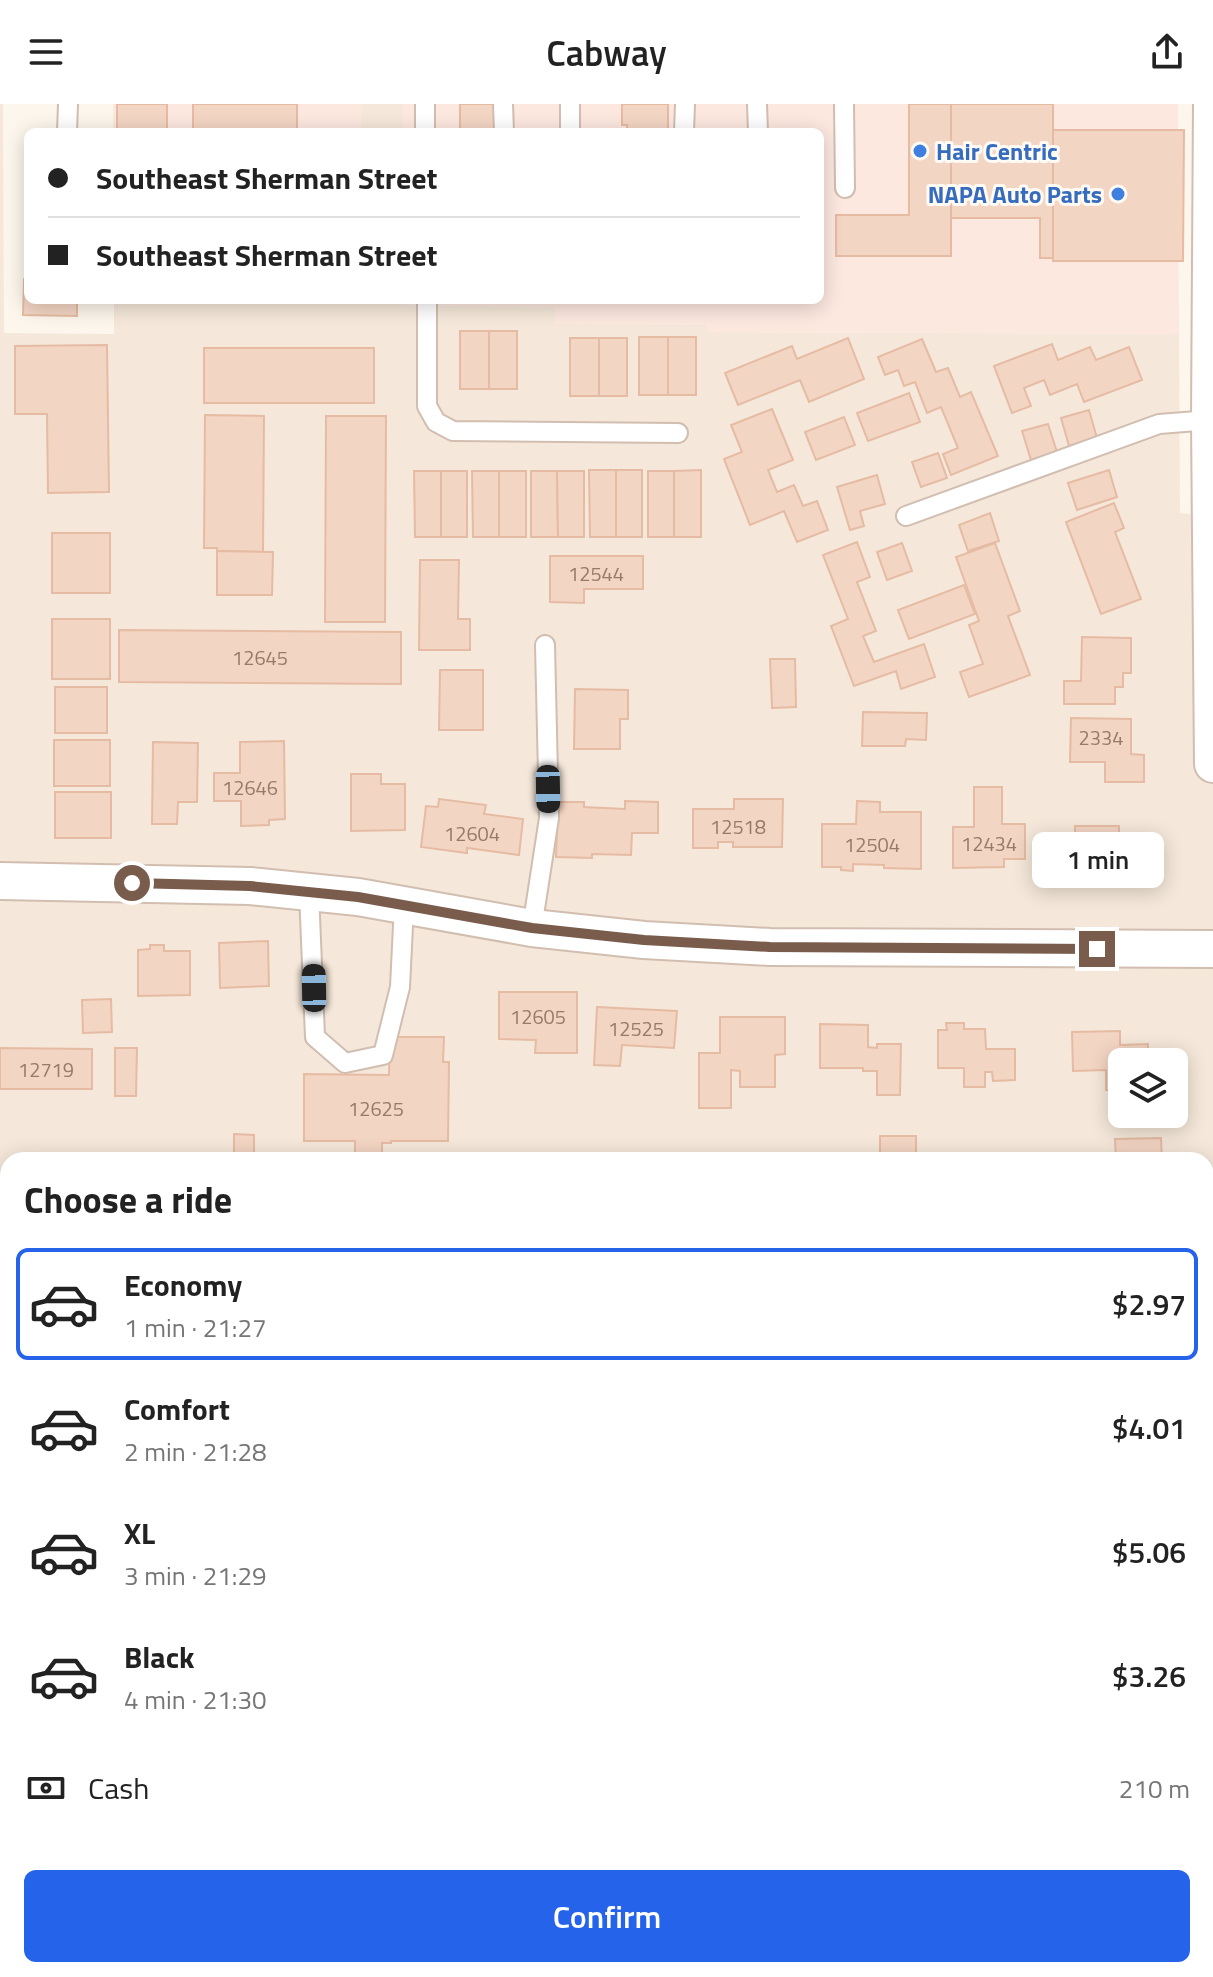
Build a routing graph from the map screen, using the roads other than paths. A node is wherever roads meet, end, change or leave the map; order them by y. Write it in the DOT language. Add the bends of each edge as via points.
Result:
graph roads {
  1 [pos="68,104"];
  2 [pos="425,104"];
  3 [pos="503,104"];
  4 [pos="570,104"];
  5 [pos="685,104"];
  6 [pos="757,104"];
  7 [pos="844,104"];
  8 [pos="1212,104"];
  9 [pos="67,128"];
  10 [pos="425,128"];
  11 [pos="504,128"];
  12 [pos="570,128"];
  13 [pos="684,128"];
  14 [pos="758,128"];
  15 [pos="845,188"];
  16 [pos="427,304"];
  17 [pos="1210,420"];
  18 [pos="678,433"];
  19 [pos="906,516"];
  20 [pos="545,645"];
  21 [pos="1213,764"];
  22 [pos="0,881"];
  23 [pos="309,892"];
  24 [pos="404,905"];
  25 [pos="532,928"];
  26 [pos="1213,949"];
  1 -- 9 [label="lane"];
  2 -- 10 [label="lane"];
  3 -- 11 [label="lane"];
  4 -- 12 [label="lane"];
  5 -- 13 [label="lane"];
  6 -- 14 [label="lane"];
  7 -- 15 [label="lane"];
  8 -- 17 [label="street"];
  16 -- 18 [label="lane" via="427,406 436,422 453,431"];
  17 -- 19 [label="lane" via="1159,424"];
  17 -- 21 [label="street"];
  20 -- 25 [label="lane" via="549,818"];
  22 -- 23 [label="street"];
  23 -- 24 [label="street"];
  23 -- 24 [label="lane" via="315,1037 345,1063 383,1055 400,987"];
  24 -- 25 [label="street"];
  25 -- 26 [label="street" via="770,947"];
}
